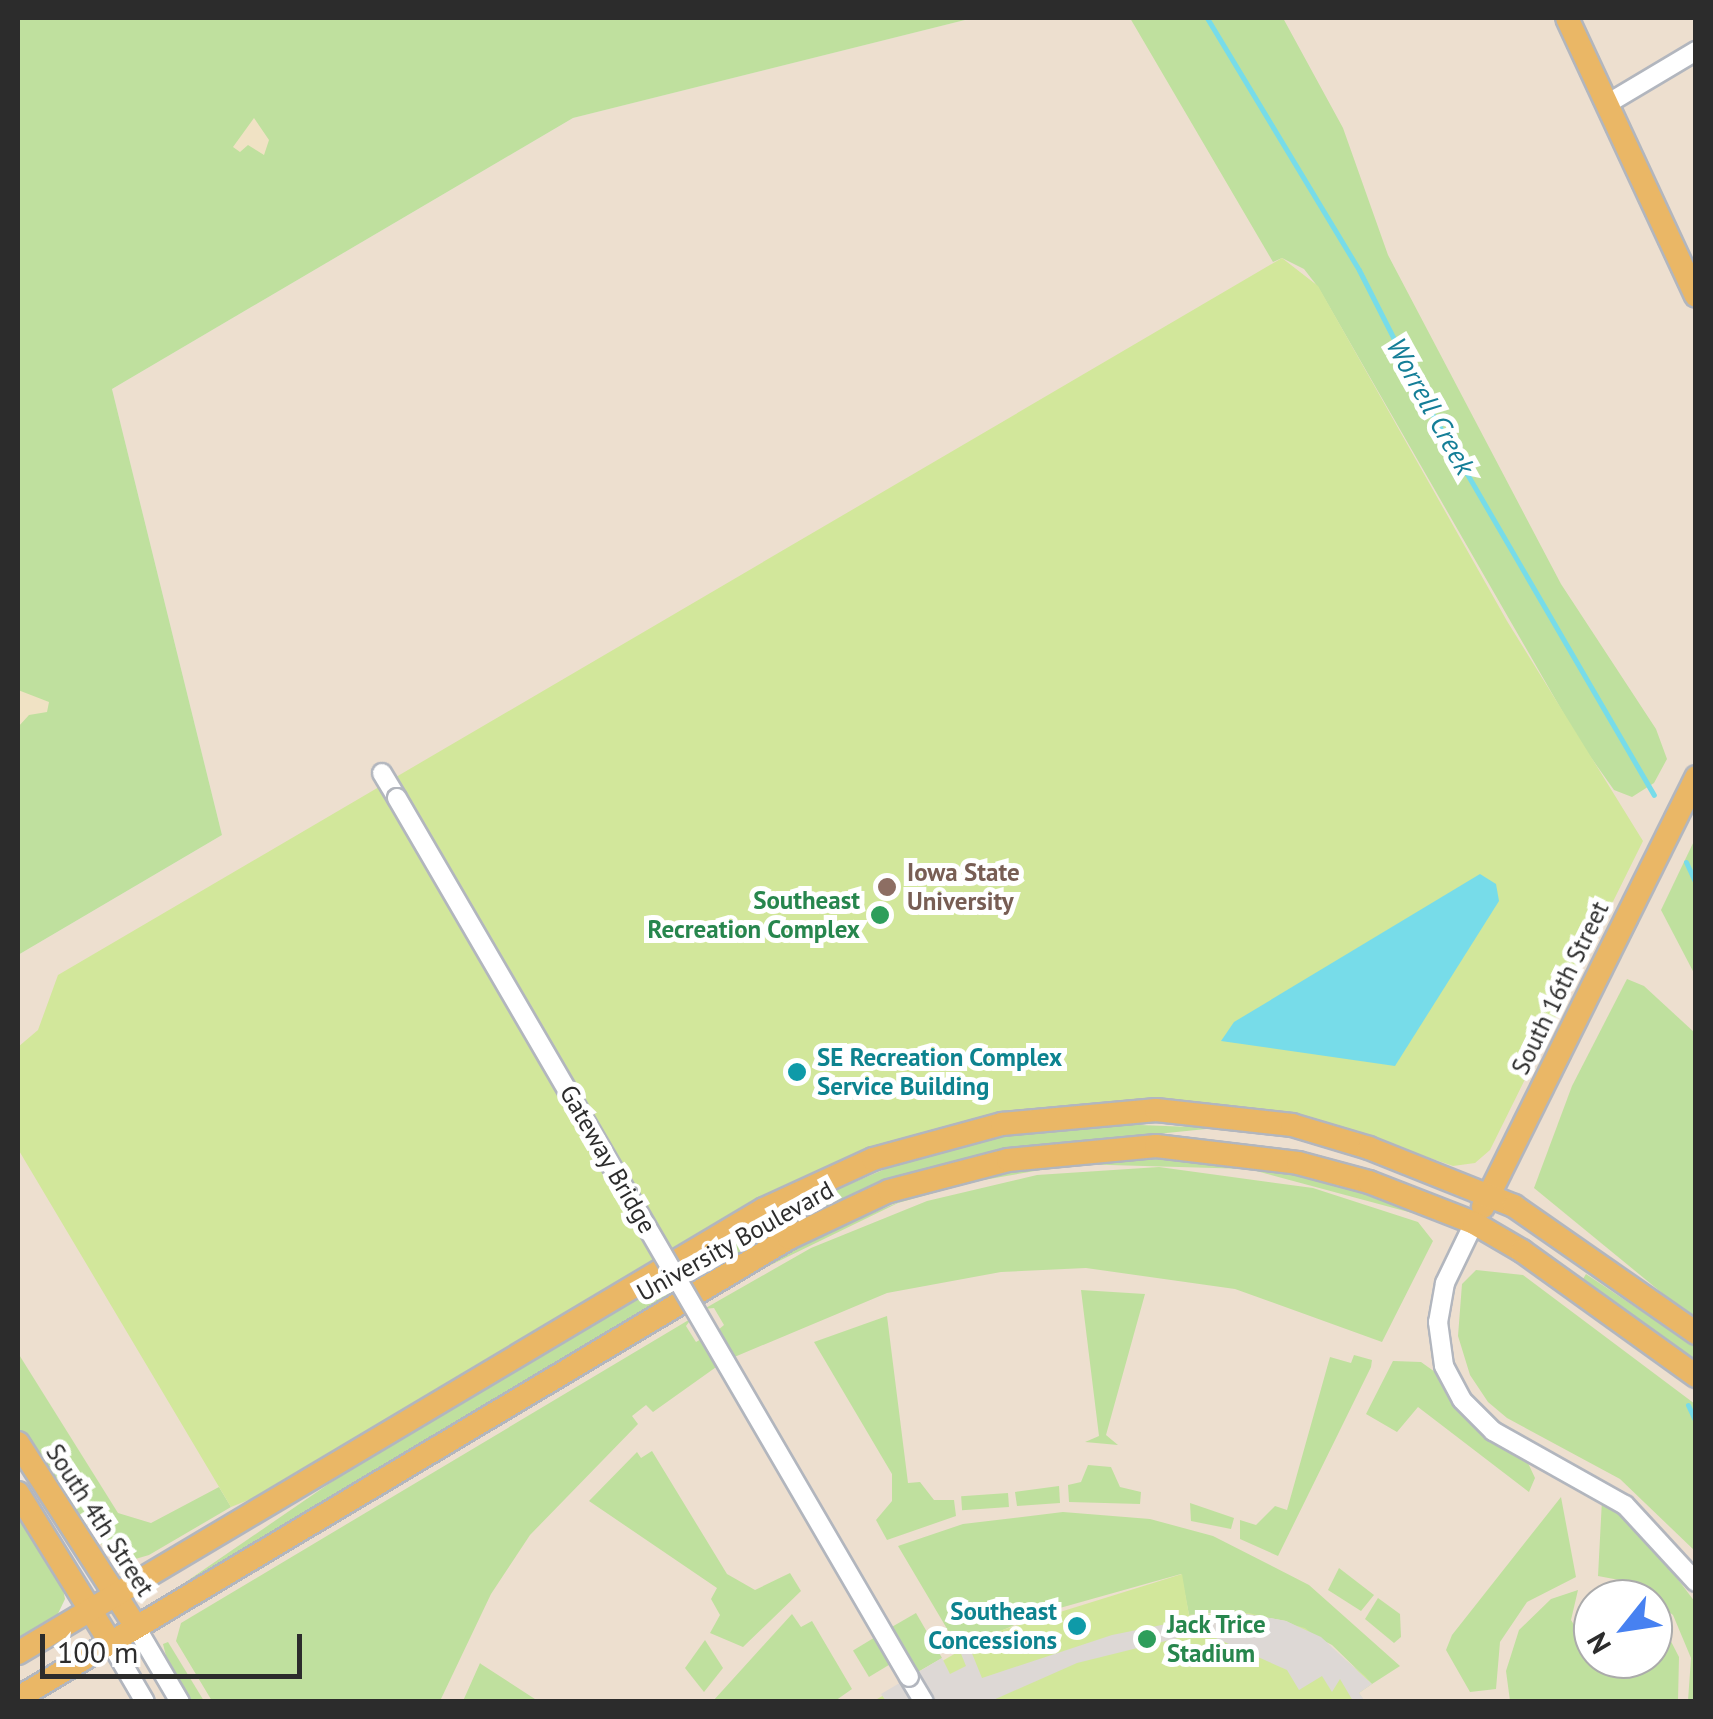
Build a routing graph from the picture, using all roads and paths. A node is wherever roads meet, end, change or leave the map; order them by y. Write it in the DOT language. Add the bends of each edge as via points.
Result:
graph roads {
  1 [pos="1567,18"];
  2 [pos="1696,51"];
  3 [pos="1607,104"];
  4 [pos="1696,296"];
  5 [pos="382,773"];
  6 [pos="1696,777"];
  7 [pos="1490,1193"];
  8 [pos="1474,1223"];
  9 [pos="1696,1333"];
  10 [pos="1696,1376"];
  11 [pos="18,1443"];
  12 [pos="18,1493"];
  13 [pos="1696,1582"];
  14 [pos="117,1594"];
  15 [pos="91,1609"];
  16 [pos="136,1627"];
  17 [pos="110,1642"];
  18 [pos="18,1653"];
  19 [pos="18,1698"];
  20 [pos="146,1702"];
  21 [pos="180,1702"];
  22 [pos="924,1702"];
  1 -- 3 [label="main road"];
  2 -- 3 [label="street"];
  3 -- 4 [label="main road"];
  5 -- 22 [label="street, Gateway Bridge, bridge"];
  6 -- 7 [label="main road, South 16th Street"];
  7 -- 8 [label="main road, South 16th Street"];
  7 -- 9 [label="main road, University Boulevard" via="1597,1258"];
  7 -- 14 [label="main road, University Boulevard" via="1292,1126 1208,1114 1067,1114 929,1141 764,1209"];
  8 -- 10 [label="main road, University Boulevard" via="1579,1287"];
  8 -- 13 [label="street" via="1444,1283 1438,1322 1444,1366 1462,1400 1494,1432 1613,1496 1653,1530"];
  8 -- 16 [label="main road, University Boulevard" via="1369,1182 1224,1151 1073,1150 938,1175 788,1238"];
  11 -- 14 [label="main road, South 4th Street"];
  12 -- 15 [label="main road"];
  14 -- 15 [label="main road, University Boulevard"];
  14 -- 16 [label="main road, South 4th Street"];
  15 -- 17 [label="main road"];
  15 -- 18 [label="main road, University Boulevard"];
  16 -- 17 [label="main road, University Boulevard"];
  16 -- 21 [label="street"];
  17 -- 19 [label="main road, University Boulevard"];
  17 -- 20 [label="street"];
}
